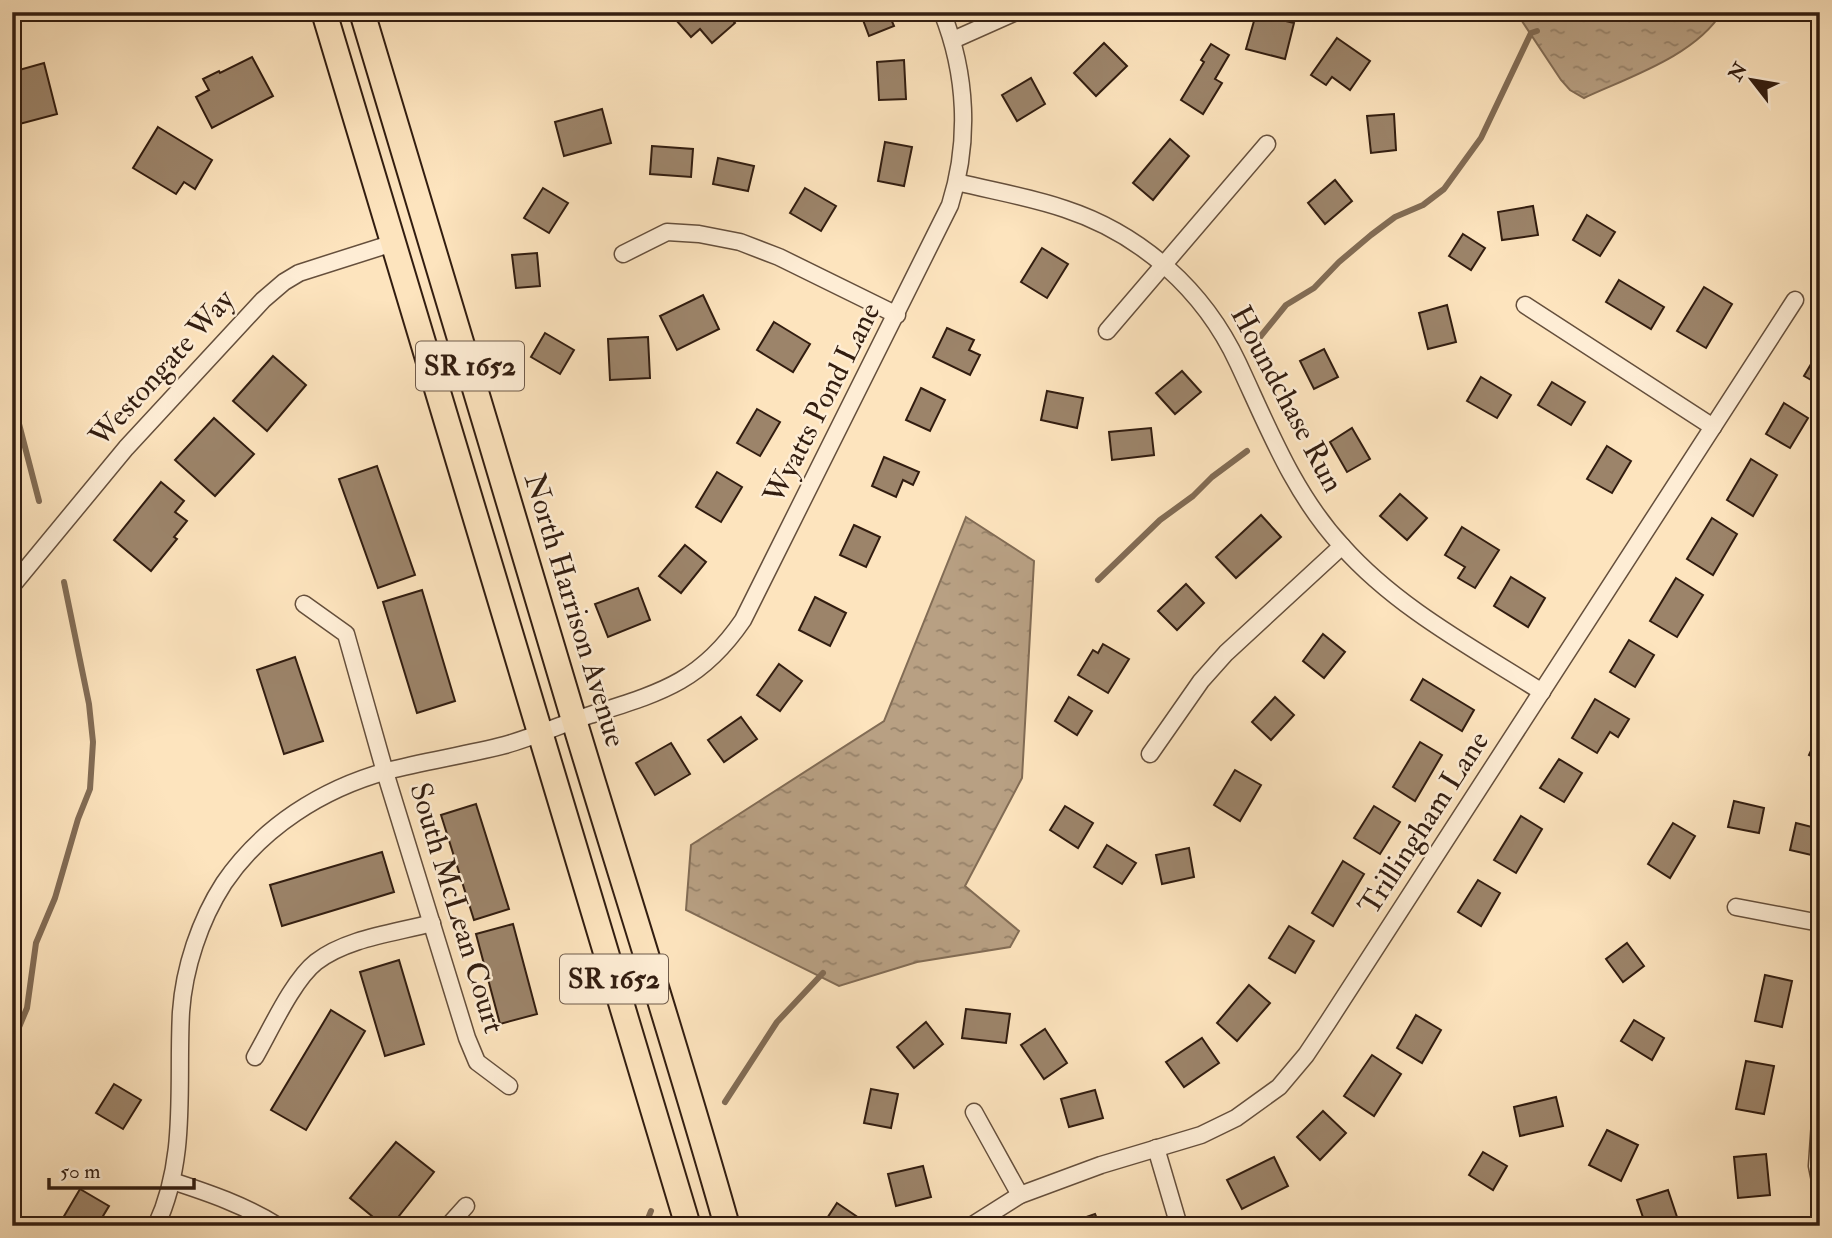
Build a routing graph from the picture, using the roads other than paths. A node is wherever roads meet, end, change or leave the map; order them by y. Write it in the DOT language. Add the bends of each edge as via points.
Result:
graph roads {
  1 [pos="324,12"];
  2 [pos="942,12"];
  3 [pos="1016,12"];
  4 [pos="366,15"];
  5 [pos="953,40"];
  6 [pos="1267,144"];
  7 [pos="957,182"];
  8 [pos="393,243"];
  9 [pos="623,254"];
  10 [pos="1164,265"];
  11 [pos="1794,300"];
  12 [pos="1524,305"];
  13 [pos="897,315"];
  14 [pos="1107,331"];
  15 [pos="1713,427"];
  16 [pos="1342,546"];
  17 [pos="12,586"];
  18 [pos="304,604"];
  19 [pos="1542,692"];
  20 [pos="574,720"];
  21 [pos="540,732"];
  22 [pos="1150,754"];
  23 [pos="385,772"];
  24 [pos="1736,907"];
  25 [pos="432,923"];
  26 [pos="1820,923"];
  27 [pos="255,1057"];
  28 [pos="509,1086"];
  29 [pos="974,1112"];
  30 [pos="1820,1122"];
  31 [pos="1156,1148"];
  32 [pos="172,1181"];
  33 [pos="1820,1181"];
  34 [pos="1020,1195"];
  35 [pos="466,1206"];
  36 [pos="156,1226"];
  37 [pos="278,1226"];
  38 [pos="447,1226"];
  39 [pos="688,1226"];
  40 [pos="727,1226"];
  41 [pos="971,1226"];
  42 [pos="1179,1226"];
  1 -- 8 [label="main road, SR 1652"];
  2 -- 5 [label="street, Wyatts Pond Lane"];
  3 -- 5 [label="street"];
  4 -- 20 [label="main road, North Harrison Avenue / SR 1652"];
  5 -- 7 [label="street, Wyatts Pond Lane" via="963,108"];
  6 -- 10 [label="street"];
  7 -- 10 [label="street, Houndchase Run" via="1080,214 1121,233"];
  7 -- 13 [label="street, Wyatts Pond Lane" via="945,218"];
  8 -- 17 [label="street, Westongate Way" via="299,273 263,300 126,448"];
  8 -- 21 [label="main road, SR 1652"];
  9 -- 13 [label="street" via="667,232 740,242"];
  10 -- 14 [label="street"];
  10 -- 16 [label="street, Houndchase Run" via="1212,317 1291,476"];
  11 -- 15 [label="street, Trillingham Lane"];
  12 -- 15 [label="street"];
  13 -- 20 [label="street, Wyatts Pond Lane" via="758,593 729,641 677,684"];
  15 -- 19 [label="street, Trillingham Lane"];
  16 -- 19 [label="street, Houndchase Run" via="1407,605"];
  16 -- 22 [label="street" via="1226,653"];
  18 -- 23 [label="street, South McLean Court" via="346,634"];
  19 -- 31 [label="street, Trillingham Lane" via="1306,1055 1279,1087 1236,1118 1201,1135"];
  20 -- 21 [label="street, Wyatts Pond Lane"];
  20 -- 40 [label="main road, North Harrison Avenue / SR 1652"];
  21 -- 23 [label="street, Wyatts Pond Lane" via="508,744"];
  21 -- 39 [label="main road, SR 1652"];
  23 -- 25 [label="street, South McLean Court"];
  23 -- 32 [label="street, Wyatts Pond Lane" via="329,793 281,822 239,862 209,911 185,982 181,1011 179,1142"];
  24 -- 26 [label="street"];
  25 -- 27 [label="street" via="338,949 315,962 301,977"];
  25 -- 28 [label="street, South McLean Court" via="477,1062"];
  29 -- 34 [label="street"];
  30 -- 33 [label="street"];
  31 -- 34 [label="street, Trillingham Lane"];
  31 -- 42 [label="street"];
  32 -- 36 [label="street, Wyatts Pond Lane"];
  32 -- 37 [label="street" via="249,1209"];
  34 -- 41 [label="street, Trillingham Lane"];
  35 -- 38 [label="street"];
}
